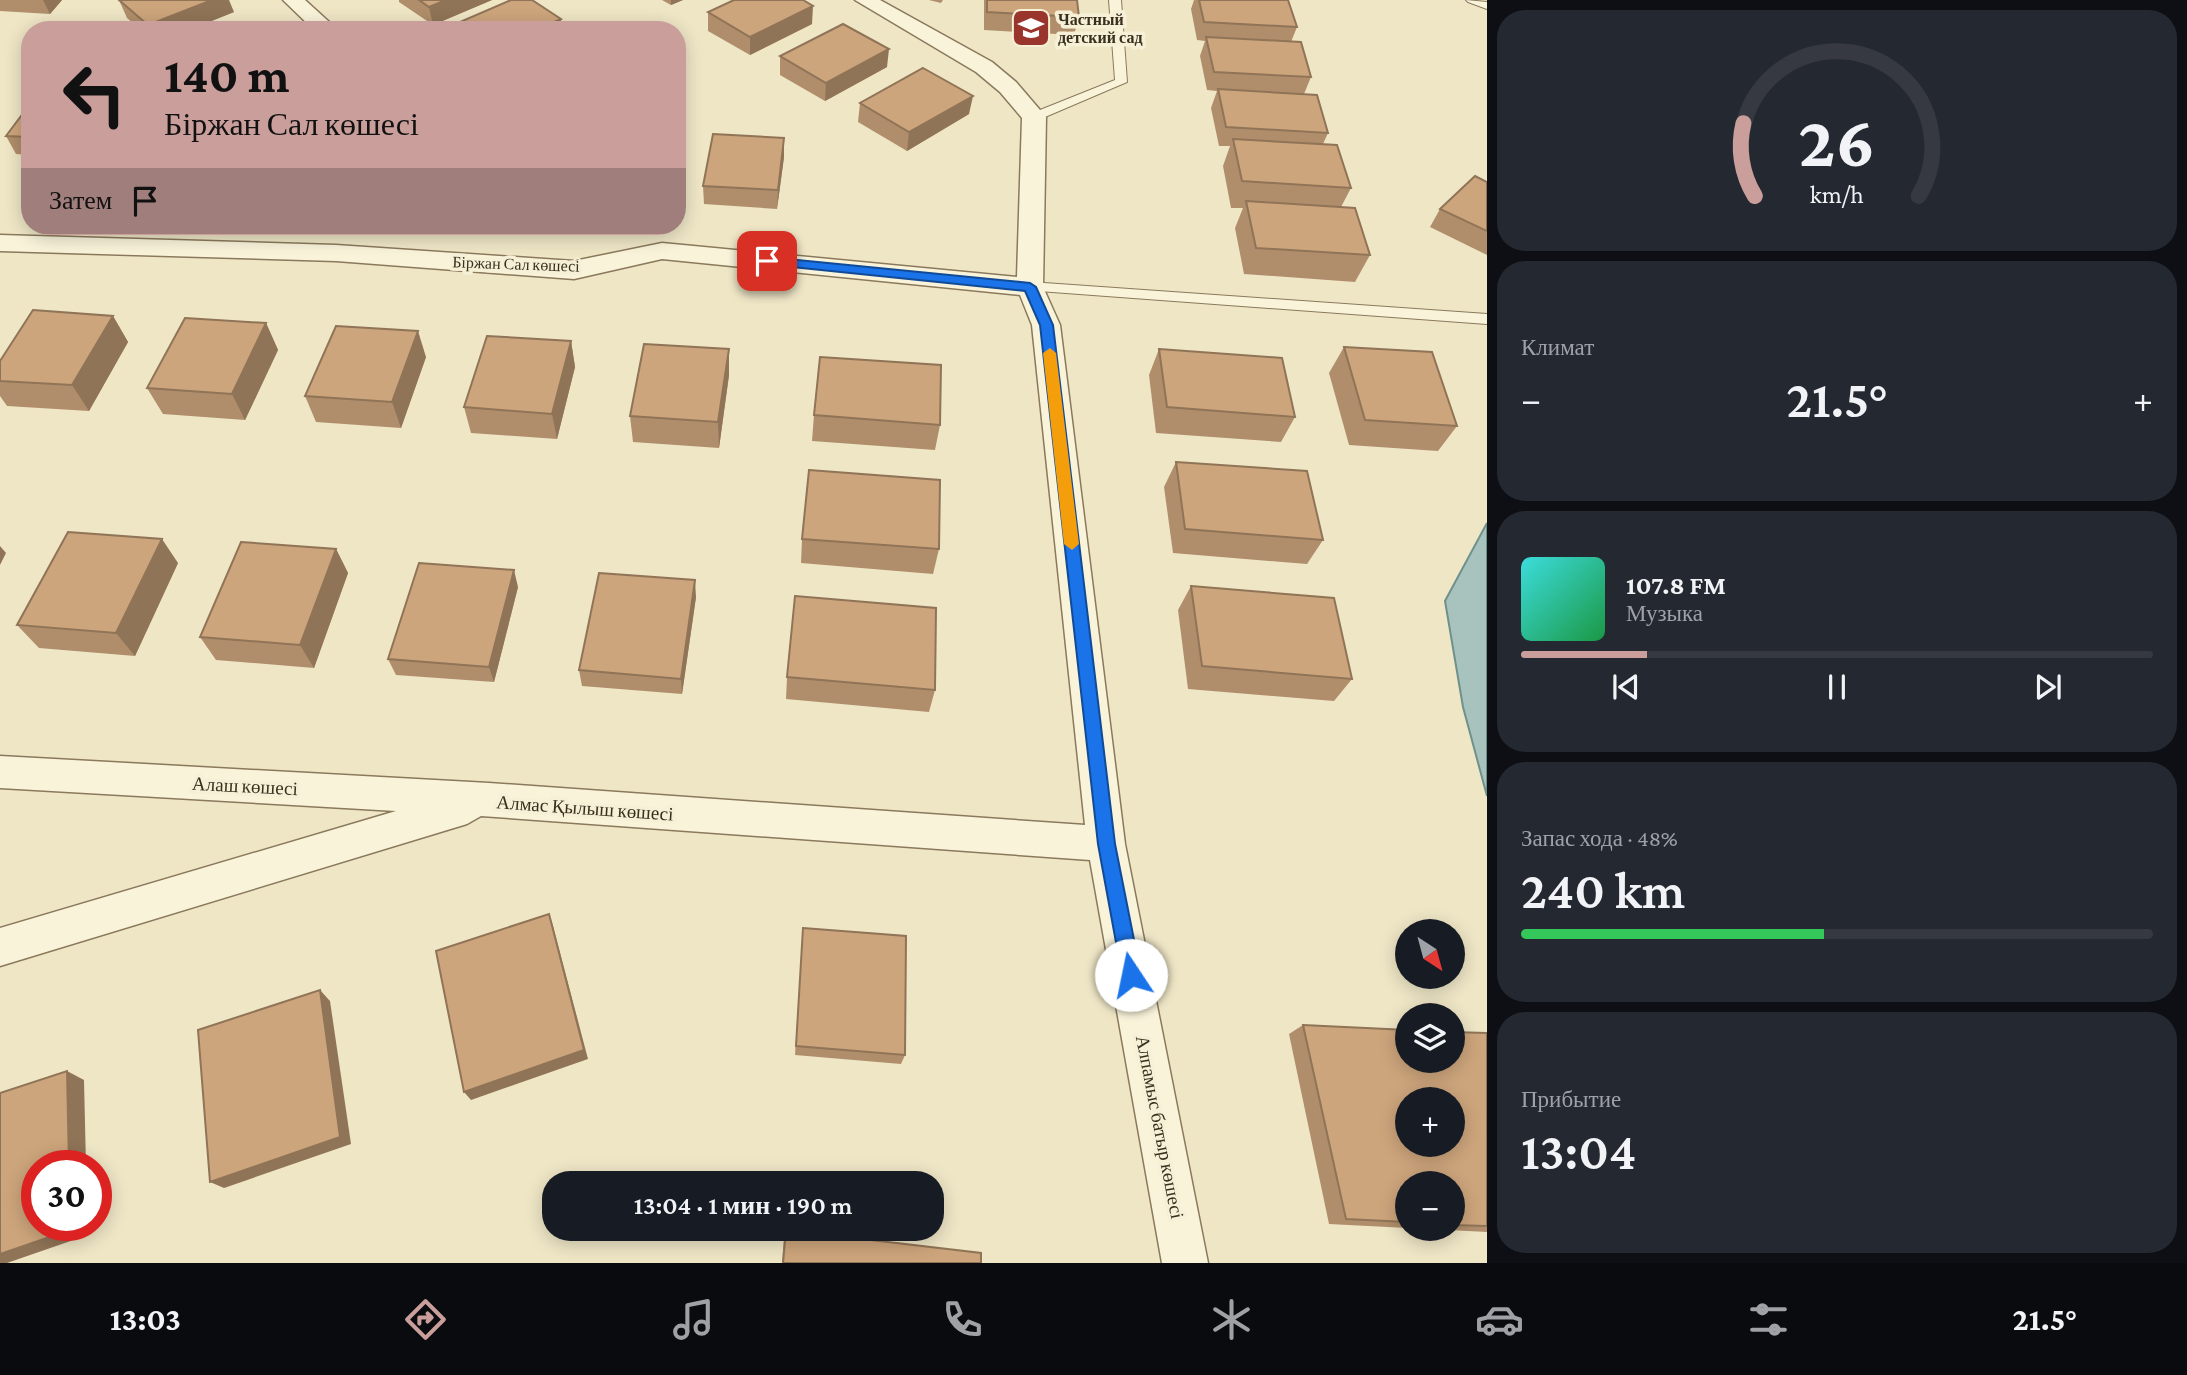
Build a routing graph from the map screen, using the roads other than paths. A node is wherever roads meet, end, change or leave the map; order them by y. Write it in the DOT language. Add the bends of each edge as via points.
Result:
graph roads {
  1 [pos="293,0"];
  2 [pos="865,0"];
  3 [pos="1115,0"];
  4 [pos="1472,0"];
  5 [pos="1487,6"];
  6 [pos="317,21"];
  7 [pos="1034,117"];
  8 [pos="345,235"];
  9 [pos="0,243"];
  10 [pos="336,253"];
  11 [pos="1030,287"];
  12 [pos="1487,319"];
  13 [pos="0,772"];
  14 [pos="489,800"];
  15 [pos="1107,844"];
  16 [pos="0,947"];
  17 [pos="1185,1263"];
  1 -- 6 [label="street"];
  2 -- 7 [label="street" via="984,67"];
  3 -- 7 [label="lane" via="1121,82"];
  4 -- 5 [label="lane"];
  7 -- 11 [label="street, Алпамыс батыр көшесі"];
  8 -- 10 [label="street"];
  9 -- 10 [label="street, Біржан Сал көшесі"];
  10 -- 11 [label="street, Біржан Сал көшесі" via="574,270 662,251"];
  11 -- 12 [label="lane"];
  11 -- 15 [label="street, Алпамыс батыр көшесі" via="1046,325"];
  13 -- 14 [label="street, Алаш көшесі"];
  14 -- 15 [label="street, Алмас Қылыш көшесі"];
  14 -- 16 [label="street, Алмас Қылыш көшесі"];
  15 -- 17 [label="street, Алпамыс батыр көшесі"];
}
